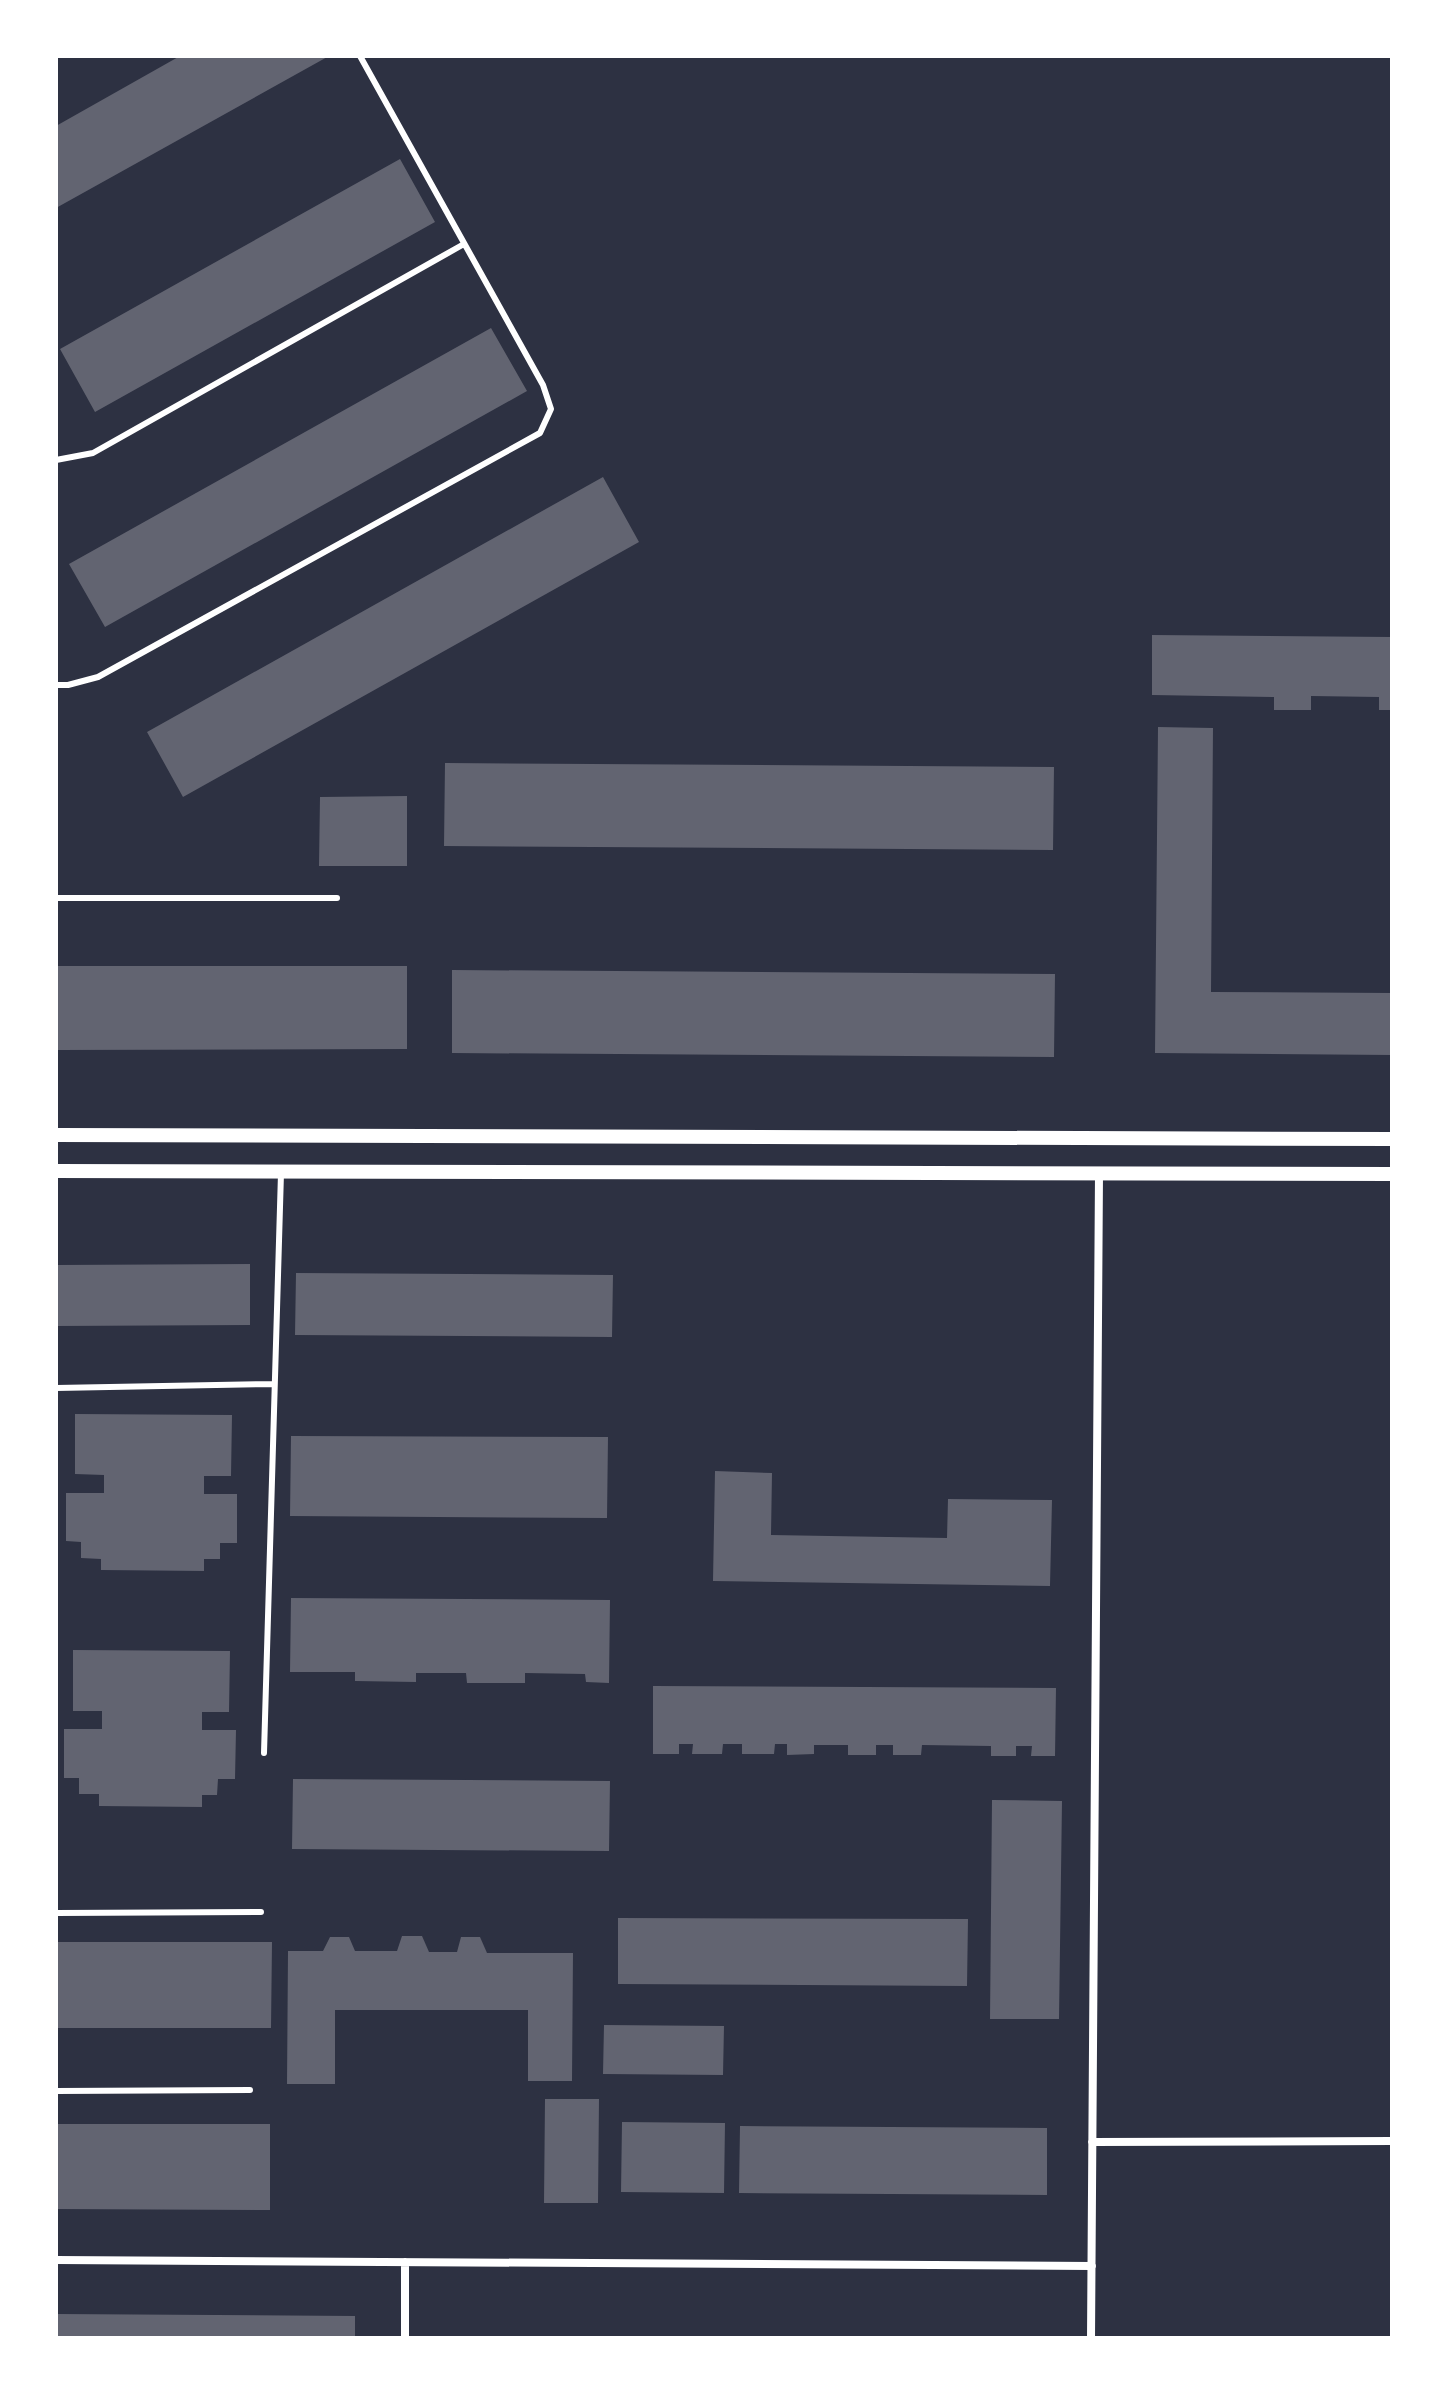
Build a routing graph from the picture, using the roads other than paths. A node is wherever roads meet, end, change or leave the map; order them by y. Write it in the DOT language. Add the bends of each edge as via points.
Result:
graph roads {
  1 [pos="360,56"];
  2 [pos="464,244"];
  3 [pos="56,460"];
  4 [pos="56,685"];
  5 [pos="56,898"];
  6 [pos="337,898"];
  7 [pos="56,1135"];
  8 [pos="1392,1139"];
  9 [pos="56,1171"];
  10 [pos="281,1172"];
  11 [pos="1099,1174"];
  12 [pos="1392,1174"];
  13 [pos="274,1384"];
  14 [pos="56,1388"];
  15 [pos="264,1753"];
  16 [pos="261,1912"];
  17 [pos="56,1913"];
  18 [pos="250,2090"];
  19 [pos="56,2091"];
  20 [pos="1392,2141"];
  21 [pos="1092,2142"];
  22 [pos="56,2260"];
  23 [pos="405,2262"];
  24 [pos="1092,2266"];
  25 [pos="405,2338"];
  26 [pos="1091,2338"];
  1 -- 2 [label="lane"];
  2 -- 3 [label="lane" via="93,453"];
  2 -- 4 [label="lane" via="543,385 551,409 540,433 98,677"];
  5 -- 6 [label="lane"];
  7 -- 8 [label="street"];
  9 -- 10 [label="street"];
  10 -- 11 [label="street"];
  10 -- 13 [label="lane"];
  11 -- 12 [label="street"];
  11 -- 21 [label="street"];
  13 -- 14 [label="lane"];
  13 -- 15 [label="lane"];
  16 -- 17 [label="lane"];
  18 -- 19 [label="lane"];
  20 -- 21 [label="street"];
  21 -- 24 [label="street"];
  22 -- 23 [label="street"];
  23 -- 24 [label="street"];
  23 -- 25 [label="street"];
  24 -- 26 [label="street"];
}
